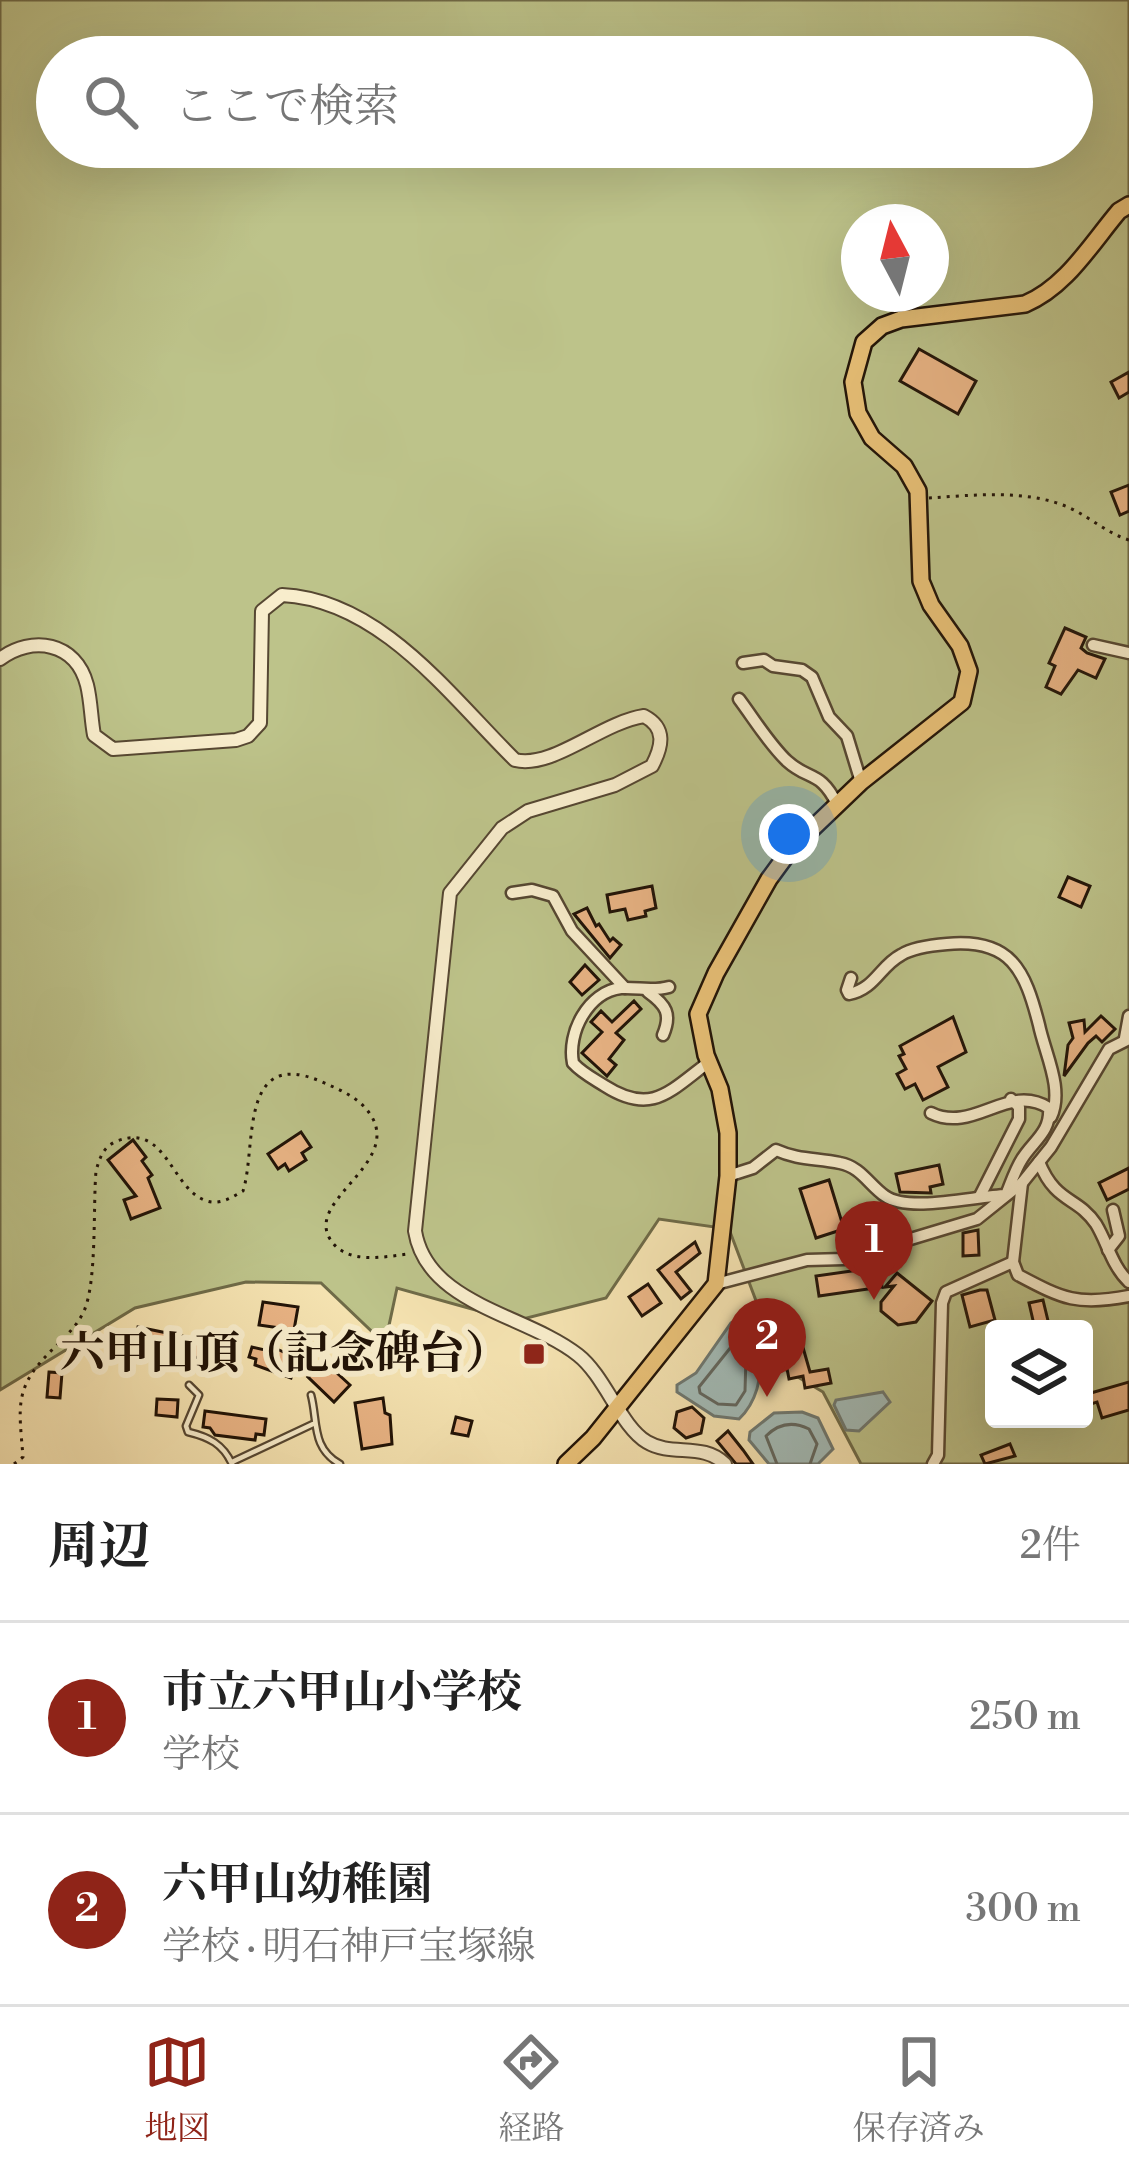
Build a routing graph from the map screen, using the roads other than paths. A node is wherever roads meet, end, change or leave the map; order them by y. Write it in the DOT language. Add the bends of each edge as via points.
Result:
graph roads {
  1 [pos="1129,205"];
  2 [pos="1093,645"];
  3 [pos="1129,653"];
  4 [pos="0,659"];
  5 [pos="743,663"];
  6 [pos="739,699"];
  7 [pos="861,782"];
  8 [pos="837,804"];
  9 [pos="512,892"];
  10 [pos="851,978"];
  11 [pos="670,987"];
  12 [pos="625,988"];
  13 [pos="648,992"];
  14 [pos="1129,1016"];
  15 [pos="663,1035"];
  16 [pos="1127,1038"];
  17 [pos="709,1062"];
  18 [pos="1011,1099"];
  19 [pos="931,1113"];
  20 [pos="1050,1120"];
  21 [pos="1039,1162"];
  22 [pos="728,1176"];
  23 [pos="1022,1184"];
  24 [pos="1006,1195"];
  25 [pos="980,1196"];
  26 [pos="1113,1210"];
  27 [pos="1108,1250"];
  28 [pos="1013,1262"];
  29 [pos="1129,1282"];
  30 [pos="716,1284"];
  31 [pos="1129,1296"];
  32 [pos="189,1385"];
  33 [pos="311,1395"];
  34 [pos="619,1406"];
  35 [pos="313,1424"];
  36 [pos="669,1448"];
  37 [pos="232,1463"];
  38 [pos="340,1464"];
  39 [pos="566,1464"];
  40 [pos="671,1464"];
  41 [pos="725,1464"];
  42 [pos="933,1464"];
  1 -- 7 [label="main road" via="1041,297 901,319 864,342 853,382 859,413 918,491 921,581 969,671 962,702"];
  2 -- 3 [label="street"];
  4 -- 34 [label="street" via="35,644 65,652 87,683 94,735 113,749 236,740 260,723 262,611 282,595 298,596 385,633 515,760 538,762 608,725 652,720 662,743 652,766 528,811 502,828 450,893 415,1231 418,1252 443,1282 581,1356"];
  5 -- 7 [label="street" via="764,660 812,677 847,736"];
  6 -- 8 [label="street" via="789,764 814,774"];
  7 -- 8 [label="main road"];
  8 -- 17 [label="main road" via="769,879 716,973 698,1014"];
  9 -- 12 [label="street" via="553,896 572,931"];
  10 -- 20 [label="street" via="847,990 857,993 900,955 940,944 974,943 1011,958 1028,981 1053,1078"];
  11 -- 13 [label="street"];
  12 -- 13 [label="street"];
  12 -- 17 [label="street" via="580,1016 571,1048 578,1069 645,1102"];
  13 -- 15 [label="street" via="665,1005"];
  14 -- 16 [label="street"];
  16 -- 21 [label="street" via="1093,1071"];
  17 -- 22 [label="main road" via="728,1133"];
  18 -- 19 [label="street" via="970,1118"];
  18 -- 20 [label="street" via="1038,1101"];
  18 -- 25 [label="street" via="1019,1119"];
  20 -- 24 [label="street"];
  21 -- 23 [label="street"];
  21 -- 27 [label="street" via="1049,1186 1094,1221"];
  22 -- 25 [label="street" via="776,1150 843,1163 906,1205"];
  22 -- 30 [label="main road"];
  23 -- 24 [label="street"];
  23 -- 28 [label="street"];
  24 -- 25 [label="street"];
  24 -- 30 [label="street" via="977,1219 844,1259 807,1260"];
  26 -- 27 [label="street" via="1119,1236"];
  27 -- 29 [label="street"];
  28 -- 31 [label="street" via="1018,1275 1061,1298"];
  28 -- 42 [label="street" via="946,1292"];
  30 -- 34 [label="main road"];
  32 -- 37 [label="lane" via="199,1395 188,1432 222,1447"];
  33 -- 35 [label="lane"];
  34 -- 36 [label="street" via="642,1438"];
  34 -- 39 [label="main road"];
  35 -- 37 [label="lane"];
  35 -- 38 [label="lane" via="327,1457"];
  36 -- 40 [label="street"];
  36 -- 41 [label="street" via="709,1453"];
}
